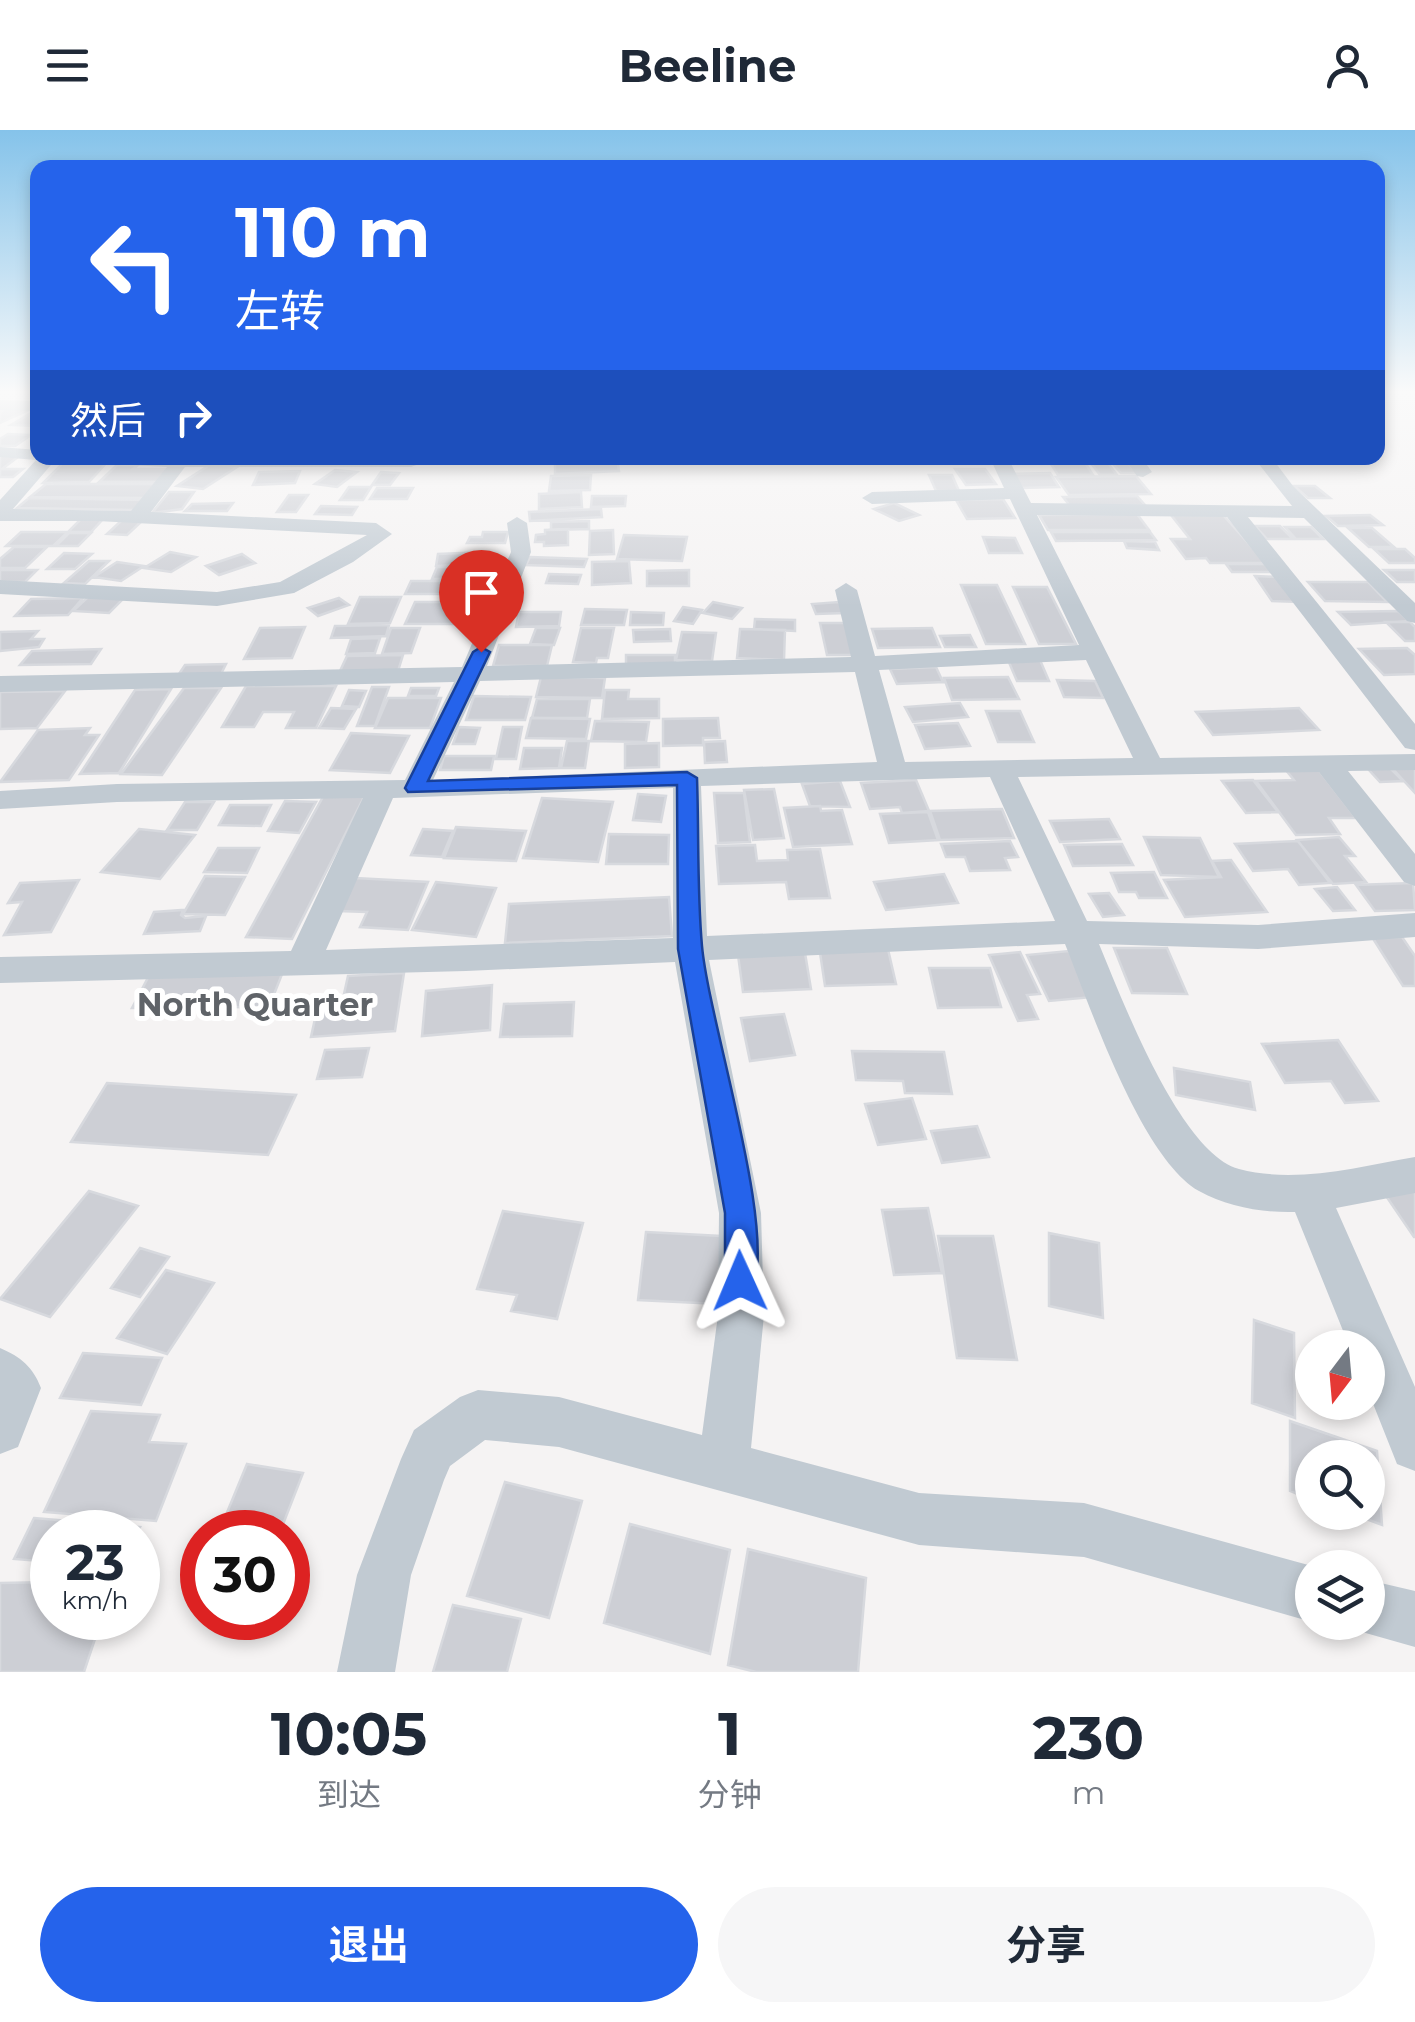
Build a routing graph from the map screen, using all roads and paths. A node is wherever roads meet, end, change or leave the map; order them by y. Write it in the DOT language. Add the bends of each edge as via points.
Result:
graph roads {
  1 [pos="42,465"];
  2 [pos="178,465"];
  3 [pos="1003,465"];
  4 [pos="1268,465"];
  5 [pos="872,498"];
  6 [pos="1018,501"];
  7 [pos="1232,510"];
  8 [pos="1309,512"];
  9 [pos="0,514"];
  10 [pos="136,518"];
  11 [pos="517,523"];
  12 [pos="0,587"];
  13 [pos="846,590"];
  14 [pos="1415,616"];
  15 [pos="1092,652"];
  16 [pos="865,663"];
  17 [pos="470,674"];
  18 [pos="0,684"];
  19 [pos="1415,742"];
  20 [pos="1415,762"];
  21 [pos="1328,764"];
  22 [pos="1150,765"];
  23 [pos="893,770"];
  24 [pos="1001,770"];
  25 [pos="687,778"];
  26 [pos="382,788"];
  27 [pos="415,788"];
  28 [pos="0,800"];
  29 [pos="1415,874"];
  30 [pos="1415,925"];
  31 [pos="1076,932"];
  32 [pos="690,949"];
  33 [pos="302,962"];
  34 [pos="0,970"];
  35 [pos="1415,1174"];
  36 [pos="1309,1193"];
  37 [pos="0,1372"];
  38 [pos="0,1430"];
  39 [pos="1415,1446"];
  40 [pos="723,1467"];
  41 [pos="1295,1589"];
  42 [pos="1385,1612"];
  43 [pos="1415,1620"];
  44 [pos="366,1672"];
  1 -- 9 [label="street"];
  2 -- 10 [label="street"];
  3 -- 6 [label="street"];
  4 -- 8 [label="street"];
  5 -- 6 [label="street"];
  6 -- 7 [label="street"];
  6 -- 15 [label="street"];
  7 -- 8 [label="street"];
  7 -- 19 [label="street"];
  8 -- 14 [label="street"];
  9 -- 10 [label="street"];
  10 -- 12 [label="street" via="299,523 382,534 286,588 216,600"];
  11 -- 17 [label="street" via="521,552"];
  13 -- 16 [label="street"];
  15 -- 16 [label="street"];
  15 -- 22 [label="street"];
  16 -- 17 [label="street"];
  16 -- 23 [label="street"];
  17 -- 18 [label="street"];
  17 -- 27 [label="street"];
  20 -- 21 [label="street"];
  21 -- 22 [label="street"];
  21 -- 29 [label="street"];
  22 -- 24 [label="street"];
  23 -- 24 [label="street"];
  23 -- 25 [label="street"];
  24 -- 31 [label="street"];
  25 -- 27 [label="street"];
  25 -- 32 [label="street"];
  26 -- 27 [label="street"];
  26 -- 28 [label="street"];
  26 -- 33 [label="street"];
  30 -- 31 [label="street" via="1258,937"];
  31 -- 32 [label="street"];
  31 -- 36 [label="street" via="1152,1099 1193,1165 1248,1189"];
  32 -- 33 [label="street"];
  32 -- 40 [label="street" via="740,1213 741,1315"];
  33 -- 34 [label="street"];
  35 -- 36 [label="street"];
  36 -- 39 [label="street"];
  37 -- 38 [label="street" via="17,1388"];
  40 -- 41 [label="street" via="919,1520 1084,1530"];
  40 -- 44 [label="street" via="559,1422 478,1415 432,1448 419,1477 384,1574"];
  42 -- 43 [label="street"];
}
